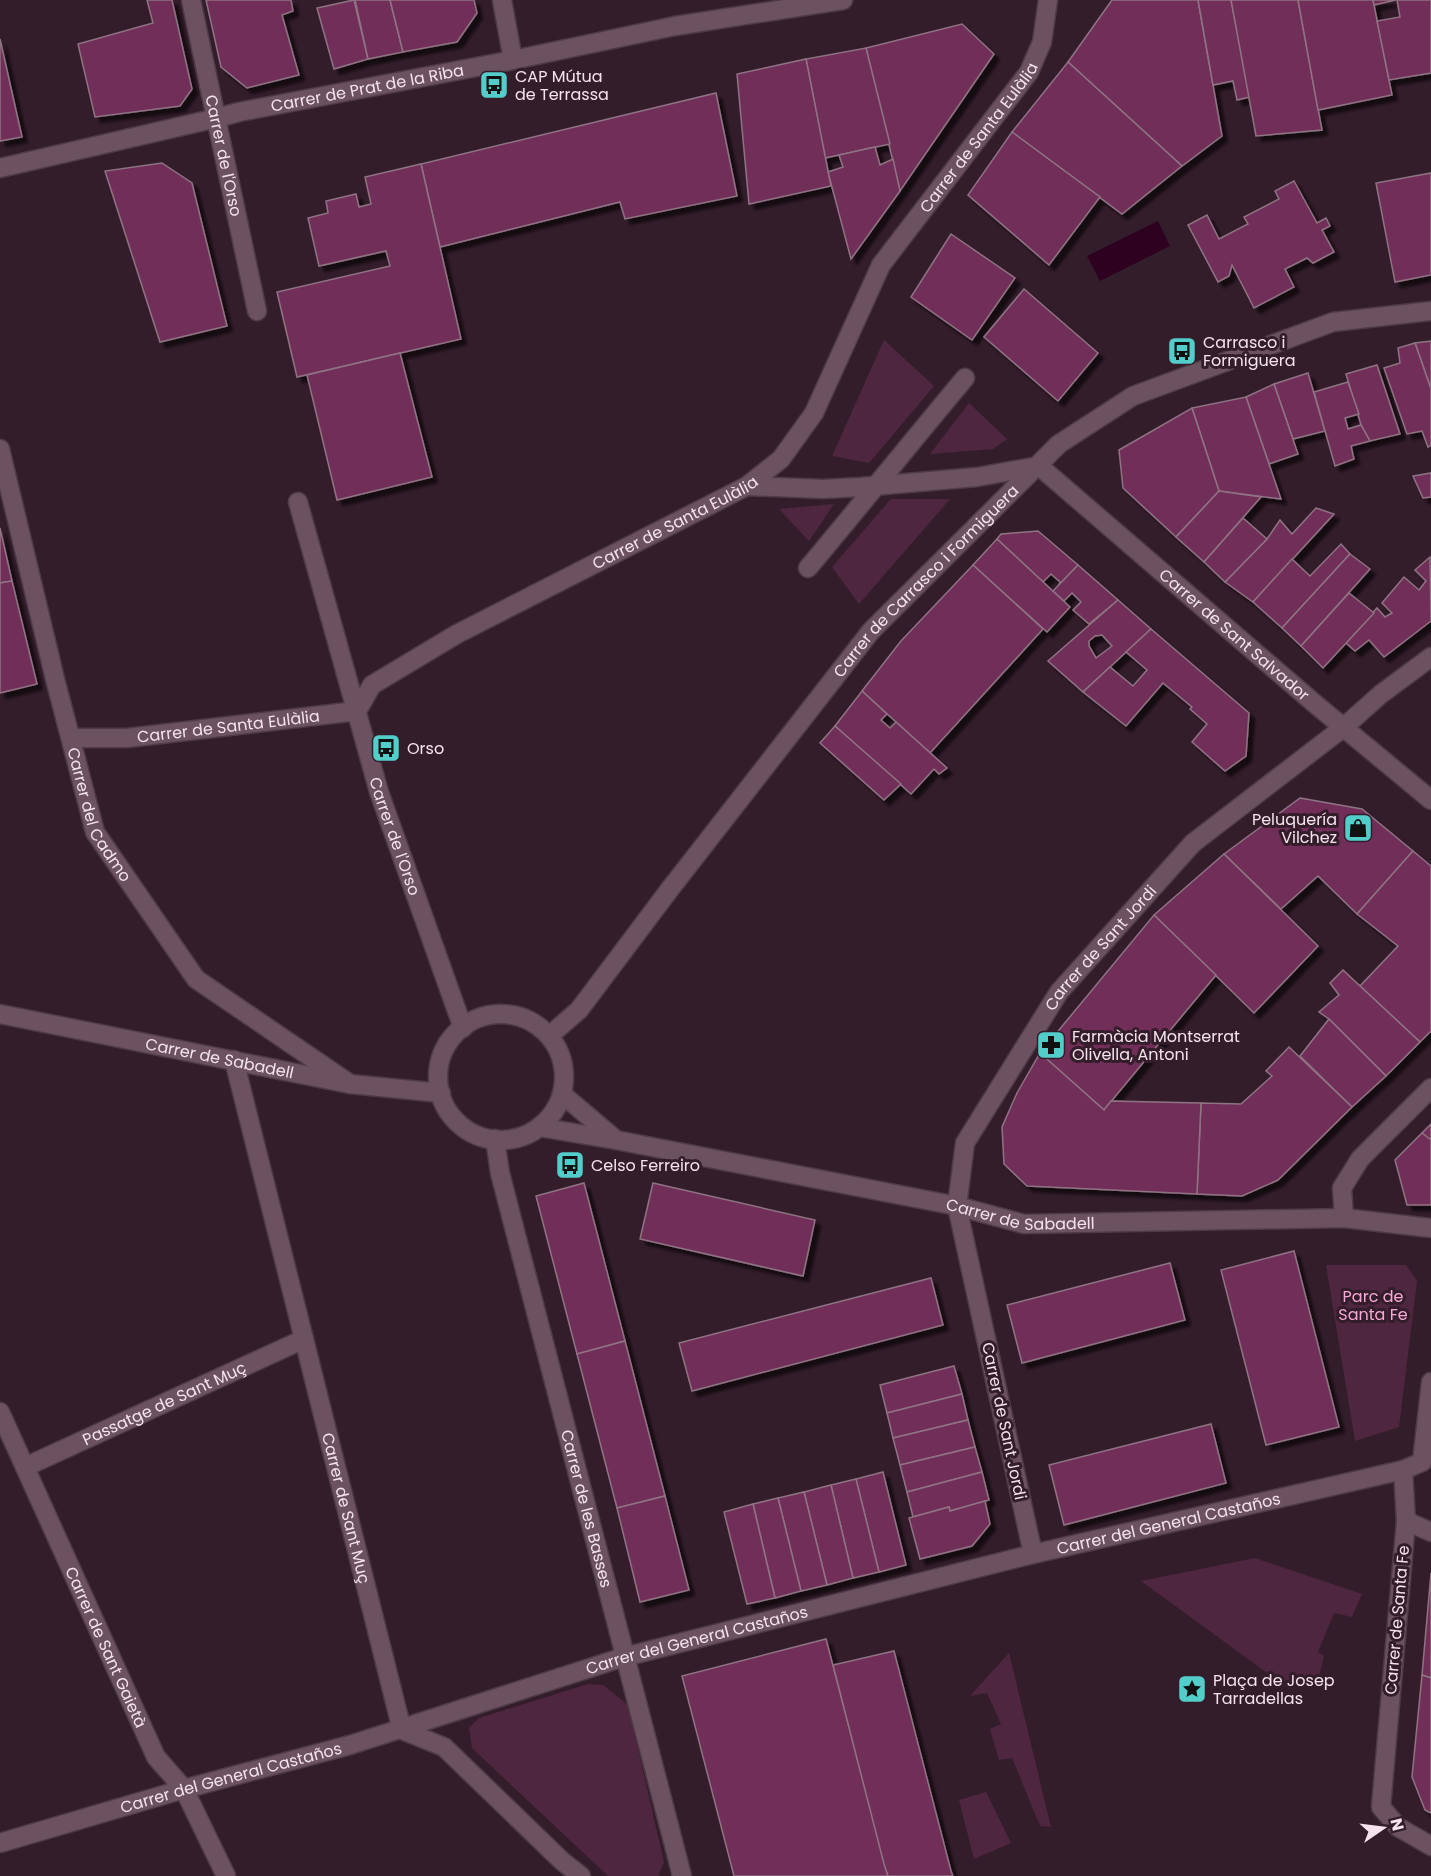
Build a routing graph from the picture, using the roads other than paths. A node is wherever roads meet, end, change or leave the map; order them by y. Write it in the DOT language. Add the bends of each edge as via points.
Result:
graph roads {
  1 [pos="191,0"];
  2 [pos="502,0"];
  3 [pos="843,0"];
  4 [pos="1048,0"];
  5 [pos="513,60"];
  6 [pos="217,118"];
  7 [pos="0,168"];
  8 [pos="257,311"];
  9 [pos="1431,311"];
  10 [pos="965,378"];
  11 [pos="0,449"];
  12 [pos="1039,466"];
  13 [pos="747,486"];
  14 [pos="878,486"];
  15 [pos="298,502"];
  16 [pos="808,568"];
  17 [pos="1431,657"];
  18 [pos="357,711"];
  19 [pos="1344,727"];
  20 [pos="71,738"];
  21 [pos="1431,800"];
  22 [pos="0,1014"];
  23 [pos="463,1028"];
  24 [pos="549,1036"];
  25 [pos="234,1060"];
  26 [pos="350,1084"];
  27 [pos="1431,1089"];
  28 [pos="441,1093"];
  29 [pos="562,1094"];
  30 [pos="539,1127"];
  31 [pos="495,1139"];
  32 [pos="616,1140"];
  33 [pos="957,1206"];
  34 [pos="1344,1218"];
  35 [pos="1431,1228"];
  36 [pos="303,1339"];
  37 [pos="1431,1382"];
  38 [pos="0,1412"];
  39 [pos="26,1467"];
  40 [pos="1404,1470"];
  41 [pos="1406,1521"];
  42 [pos="1431,1532"];
  43 [pos="1033,1554"];
  44 [pos="624,1657"];
  45 [pos="402,1730"];
  46 [pos="184,1789"];
  47 [pos="0,1843"];
  48 [pos="1431,1846"];
  49 [pos="226,1876"];
  50 [pos="580,1876"];
  51 [pos="682,1876"];
  1 -- 6 [label="street, Carrer de l'Orso"];
  2 -- 5 [label="street"];
  3 -- 5 [label="street, Carrer de Prat de la Riba" via="675,26"];
  4 -- 13 [label="street, Carrer de Santa Eulàlia" via="1042,42 1029,72 881,266 814,413 781,459"];
  5 -- 6 [label="street, Carrer de Prat de la Riba"];
  6 -- 7 [label="street, Carrer de Prat de la Riba"];
  6 -- 8 [label="street, Carrer de l'Orso"];
  9 -- 12 [label="street, Carrer de Carrasco i Formiguera" via="1333,322 1133,396 1059,444"];
  10 -- 14 [label="street"];
  11 -- 20 [label="street, Carrer del Cadmo"];
  12 -- 14 [label="street" via="977,477"];
  12 -- 19 [label="street, Carrer de Sant Salvador"];
  12 -- 24 [label="street, Carrer de Carrasco i Formiguera" via="871,631 579,1010"];
  13 -- 14 [label="street"];
  13 -- 18 [label="street, Carrer de Santa Eulàlia" via="457,634 372,685"];
  14 -- 16 [label="street"];
  15 -- 18 [label="street, Carrer de l'Orso"];
  17 -- 19 [label="street, Carrer de Sant Jordi" via="1380,694"];
  18 -- 20 [label="street, Carrer de Santa Eulàlia" via="127,738"];
  18 -- 23 [label="street, Carrer de l'Orso" via="379,792"];
  19 -- 21 [label="street, Carrer de Sant Salvador"];
  19 -- 33 [label="street, Carrer de Sant Jordi" via="1193,843 1059,992 965,1143"];
  20 -- 26 [label="street, Carrer del Cadmo" via="95,832 196,979"];
  22 -- 25 [label="street, Carrer de Sabadell"];
  23 -- 24 [label="street" via="491,1014 513,1015 533,1022"];
  23 -- 28 [label="street" via="443,1052"];
  24 -- 29 [label="street" via="560,1054"];
  25 -- 26 [label="street, Carrer de Sabadell"];
  25 -- 36 [label="street, Carrer de Sant Muç"];
  26 -- 28 [label="street, Carrer de Sabadell"];
  27 -- 34 [label="street" via="1360,1159 1342,1188"];
  28 -- 31 [label="street" via="449,1112 463,1127 480,1137"];
  29 -- 30 [label="street" via="553,1113"];
  29 -- 32 [label="street, Carrer de Sabadell"];
  30 -- 31 [label="street" via="521,1137"];
  30 -- 32 [label="street, Carrer de Sabadell"];
  31 -- 44 [label="street, Carrer de les Basses" via="500,1173"];
  32 -- 33 [label="street, Carrer de Sabadell"];
  33 -- 34 [label="street, Carrer de Sabadell" via="1024,1224"];
  33 -- 43 [label="street, Carrer de Sant Jordi"];
  34 -- 35 [label="street, Carrer de Sabadell"];
  36 -- 39 [label="street, Passatge de Sant Muç"];
  36 -- 45 [label="street, Carrer de Sant Muç"];
  37 -- 40 [label="street" via="1422,1462"];
  38 -- 39 [label="street, Carrer de Sant Gaietà"];
  39 -- 46 [label="street, Carrer de Sant Gaietà" via="156,1757"];
  40 -- 41 [label="street, Carrer de Santa Fe"];
  40 -- 43 [label="street, Carrer del General Castaños"];
  41 -- 42 [label="street"];
  41 -- 48 [label="street, Carrer de Santa Fe" via="1381,1807 1398,1827"];
  43 -- 44 [label="street, Carrer del General Castaños"];
  44 -- 45 [label="street, Carrer del General Castaños"];
  44 -- 51 [label="street, Carrer de les Basses"];
  45 -- 46 [label="street, Carrer del General Castaños"];
  45 -- 50 [label="street" via="444,1747"];
  46 -- 47 [label="street, Carrer del General Castaños"];
  46 -- 49 [label="street, Carrer de Sant Gaietà"];
}
